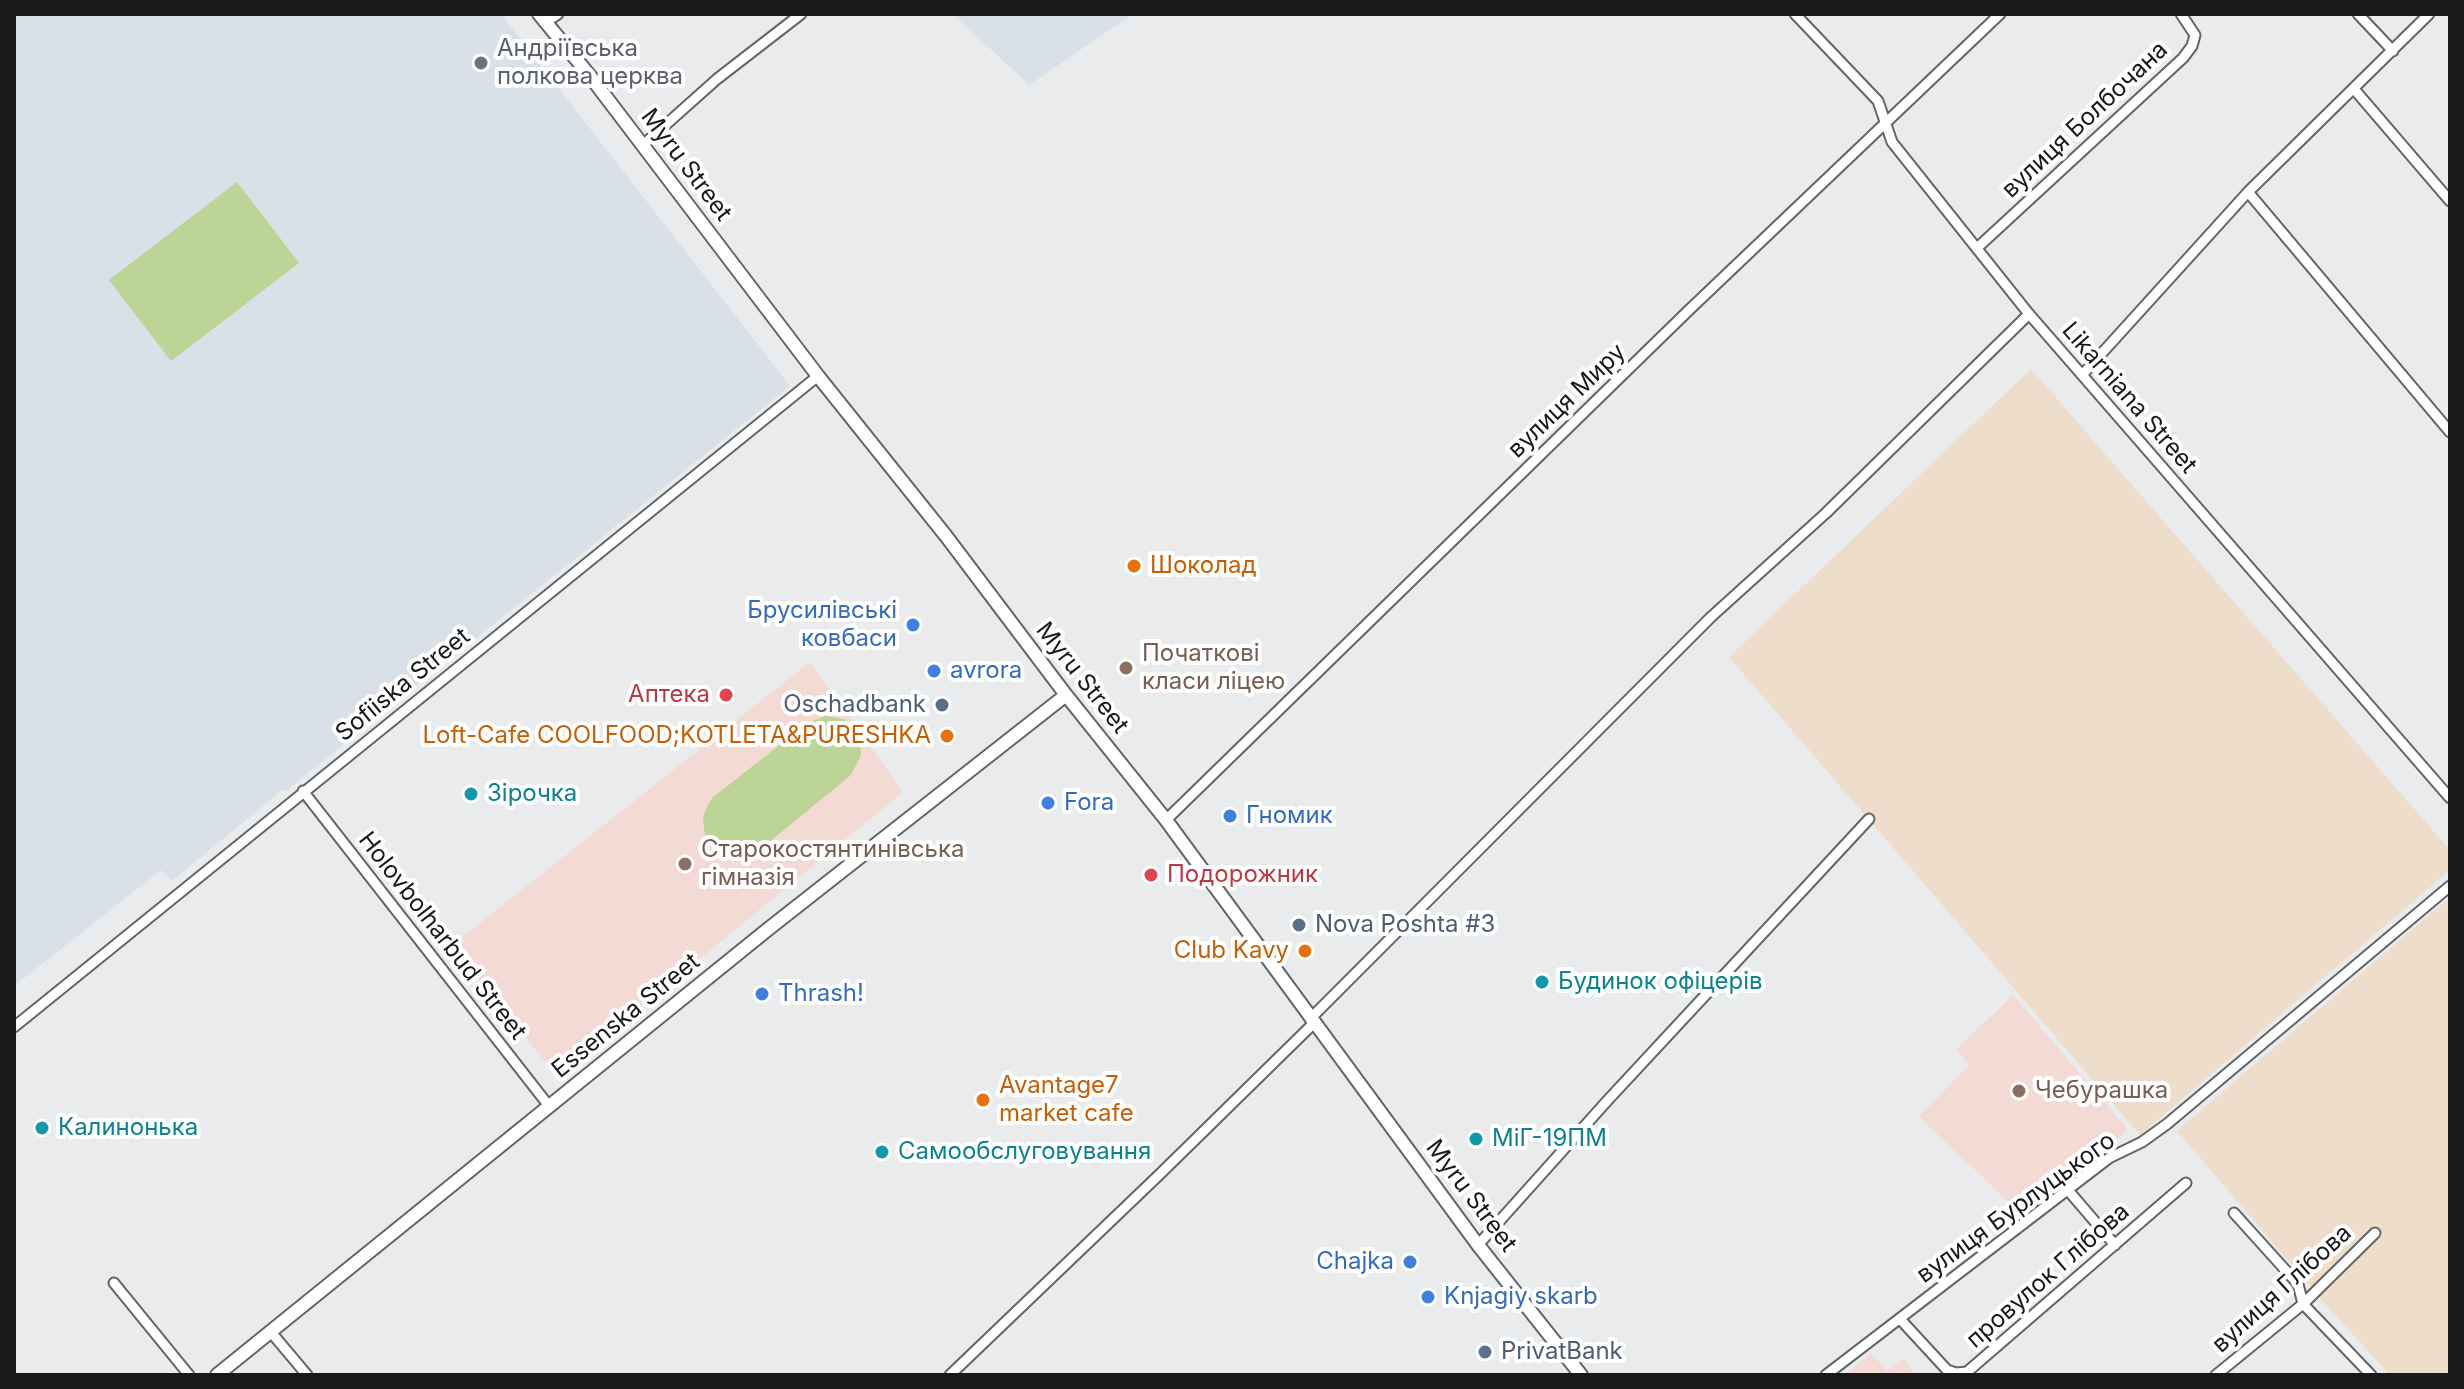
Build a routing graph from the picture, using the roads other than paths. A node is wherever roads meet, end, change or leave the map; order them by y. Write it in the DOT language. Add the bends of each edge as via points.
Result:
graph roads {
  1 [pos="558,14"];
  2 [pos="801,14"];
  3 [pos="1795,14"];
  4 [pos="2000,14"];
  5 [pos="2181,14"];
  6 [pos="2358,14"];
  7 [pos="2429,14"];
  8 [pos="543,18"];
  9 [pos="2393,51"];
  10 [pos="2354,89"];
  11 [pos="1885,121"];
  12 [pos="643,145"];
  13 [pos="2248,192"];
  14 [pos="2450,201"];
  15 [pos="1977,248"];
  16 [pos="2029,314"];
  17 [pos="2083,374"];
  18 [pos="818,376"];
  19 [pos="2450,432"];
  20 [pos="1066,695"];
  21 [pos="303,791"];
  22 [pos="2450,798"];
  23 [pos="1869,819"];
  24 [pos="1166,820"];
  25 [pos="2450,886"];
  26 [pos="1312,1021"];
  27 [pos="14,1027"];
  28 [pos="549,1106"];
  29 [pos="2186,1183"];
  30 [pos="2067,1189"];
  31 [pos="2234,1213"];
  32 [pos="2375,1233"];
  33 [pos="1478,1245"];
  34 [pos="2115,1245"];
  35 [pos="114,1283"];
  36 [pos="2303,1304"];
  37 [pos="1900,1319"];
  38 [pos="270,1331"];
  39 [pos="189,1375"];
  40 [pos="217,1375"];
  41 [pos="307,1375"];
  42 [pos="950,1375"];
  43 [pos="1581,1375"];
  44 [pos="1826,1375"];
  45 [pos="2216,1375"];
  46 [pos="2371,1375"];
  1 -- 8 [label="street"];
  2 -- 12 [label="street"];
  3 -- 11 [label="street, Likarniana Street" via="1878,101"];
  4 -- 11 [label="street, вулиця Миру"];
  5 -- 15 [label="street, вулиця Болбочана" via="2195,35 2183,58"];
  6 -- 9 [label="street"];
  7 -- 9 [label="street"];
  8 -- 12 [label="main road, Myru Street"];
  9 -- 10 [label="street"];
  10 -- 13 [label="street"];
  10 -- 14 [label="street"];
  11 -- 15 [label="street, Likarniana Street" via="1892,142"];
  11 -- 24 [label="street, вулиця Миру"];
  12 -- 18 [label="main road, Myru Street"];
  13 -- 17 [label="street"];
  13 -- 19 [label="street"];
  15 -- 16 [label="street, Likarniana Street"];
  16 -- 17 [label="street, Likarniana Street"];
  16 -- 26 [label="street" via="1826,513 1711,617"];
  17 -- 22 [label="street, Likarniana Street"];
  18 -- 20 [label="main road, Myru Street"];
  18 -- 21 [label="street, Sofiiska Street"];
  20 -- 24 [label="main road, Myru Street"];
  20 -- 28 [label="main road, Essenska Street"];
  21 -- 27 [label="street, Sofiiska Street"];
  21 -- 28 [label="street, Holovbolharbud Street"];
  23 -- 33 [label="street"];
  24 -- 26 [label="main road, Myru Street"];
  25 -- 30 [label="street, вулиця Бурлуцького" via="2167,1124"];
  26 -- 33 [label="main road, Myru Street"];
  26 -- 42 [label="street"];
  28 -- 38 [label="main road, Essenska Street"];
  29 -- 34 [label="street, провулок Глібова"];
  30 -- 34 [label="street"];
  30 -- 37 [label="street, вулиця Бурлуцького"];
  31 -- 36 [label="street" via="2298,1284"];
  32 -- 36 [label="street, вулиця Глібова"];
  33 -- 43 [label="main road, Myru Street"];
  34 -- 37 [label="street, провулок Глібова" via="1967,1372 1947,1370"];
  35 -- 39 [label="street"];
  36 -- 45 [label="street, вулиця Глібова"];
  36 -- 46 [label="street"];
  37 -- 44 [label="street, вулиця Бурлуцького"];
  38 -- 40 [label="main road, Essenska Street"];
  38 -- 41 [label="street"];
}
